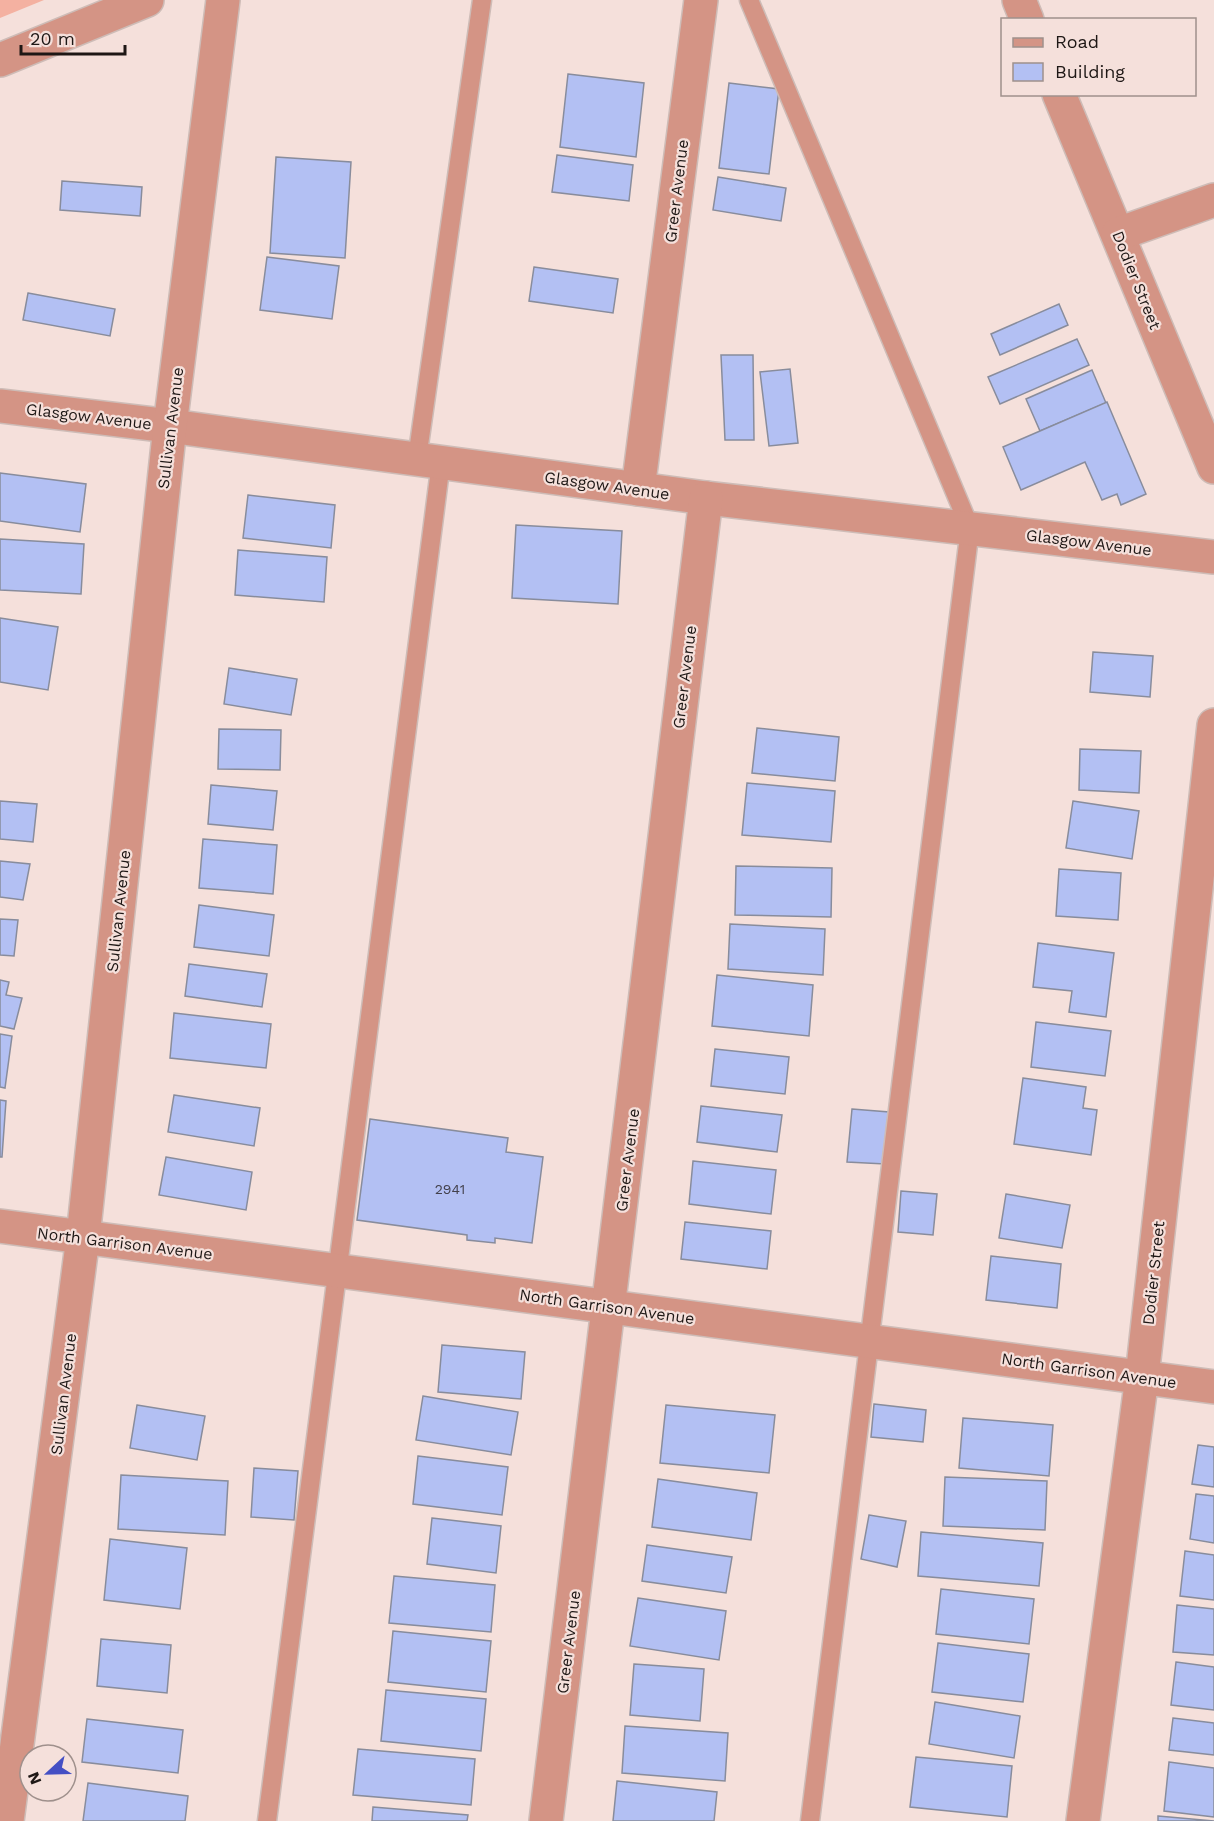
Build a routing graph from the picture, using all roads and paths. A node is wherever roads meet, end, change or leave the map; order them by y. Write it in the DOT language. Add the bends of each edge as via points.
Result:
graph roads {
  1 [pos="147,0"];
  2 [pos="223,0"];
  3 [pos="482,0"];
  4 [pos="701,0"];
  5 [pos="749,0"];
  6 [pos="1019,0"];
  7 [pos="1026,18"];
  8 [pos="0,60"];
  9 [pos="1060,96"];
  10 [pos="1214,200"];
  11 [pos="1118,234"];
  12 [pos="0,406"];
  13 [pos="170,426"];
  14 [pos="429,460"];
  15 [pos="1214,467"];
  16 [pos="638,489"];
  17 [pos="706,498"];
  18 [pos="970,528"];
  19 [pos="1214,557"];
  20 [pos="1214,725"];
  21 [pos="0,1226"];
  22 [pos="83,1237"];
  23 [pos="336,1271"];
  24 [pos="610,1306"];
  25 [pos="868,1341"];
  26 [pos="1142,1377"];
  27 [pos="1214,1387"];
  28 [pos="7,1821"];
  29 [pos="267,1821"];
  30 [pos="546,1821"];
  31 [pos="810,1821"];
  32 [pos="1083,1821"];
  1 -- 8 [label="street"];
  2 -- 13 [label="street, Sullivan Avenue"];
  3 -- 14 [label="lane"];
  4 -- 16 [label="street, Greer Avenue"];
  5 -- 18 [label="lane"];
  6 -- 7 [label="street"];
  9 -- 11 [label="street, Dodier Street"];
  10 -- 11 [label="street"];
  11 -- 15 [label="street, Dodier Street"];
  12 -- 13 [label="street, Glasgow Avenue"];
  13 -- 14 [label="street, Glasgow Avenue"];
  13 -- 22 [label="street, Sullivan Avenue"];
  14 -- 16 [label="street, Glasgow Avenue"];
  14 -- 23 [label="lane"];
  16 -- 17 [label="street, Glasgow Avenue"];
  17 -- 18 [label="street, Glasgow Avenue"];
  17 -- 24 [label="street, Greer Avenue"];
  18 -- 19 [label="street, Glasgow Avenue"];
  18 -- 25 [label="lane"];
  20 -- 26 [label="street, Dodier Street"];
  21 -- 22 [label="street, North Garrison Avenue"];
  22 -- 23 [label="street, North Garrison Avenue"];
  22 -- 28 [label="street, Sullivan Avenue"];
  23 -- 24 [label="street, North Garrison Avenue"];
  23 -- 29 [label="lane"];
  24 -- 25 [label="street, North Garrison Avenue"];
  24 -- 30 [label="street, Greer Avenue"];
  25 -- 26 [label="street, North Garrison Avenue"];
  25 -- 31 [label="lane"];
  26 -- 27 [label="street, North Garrison Avenue"];
  26 -- 32 [label="street, Dodier Street"];
}
